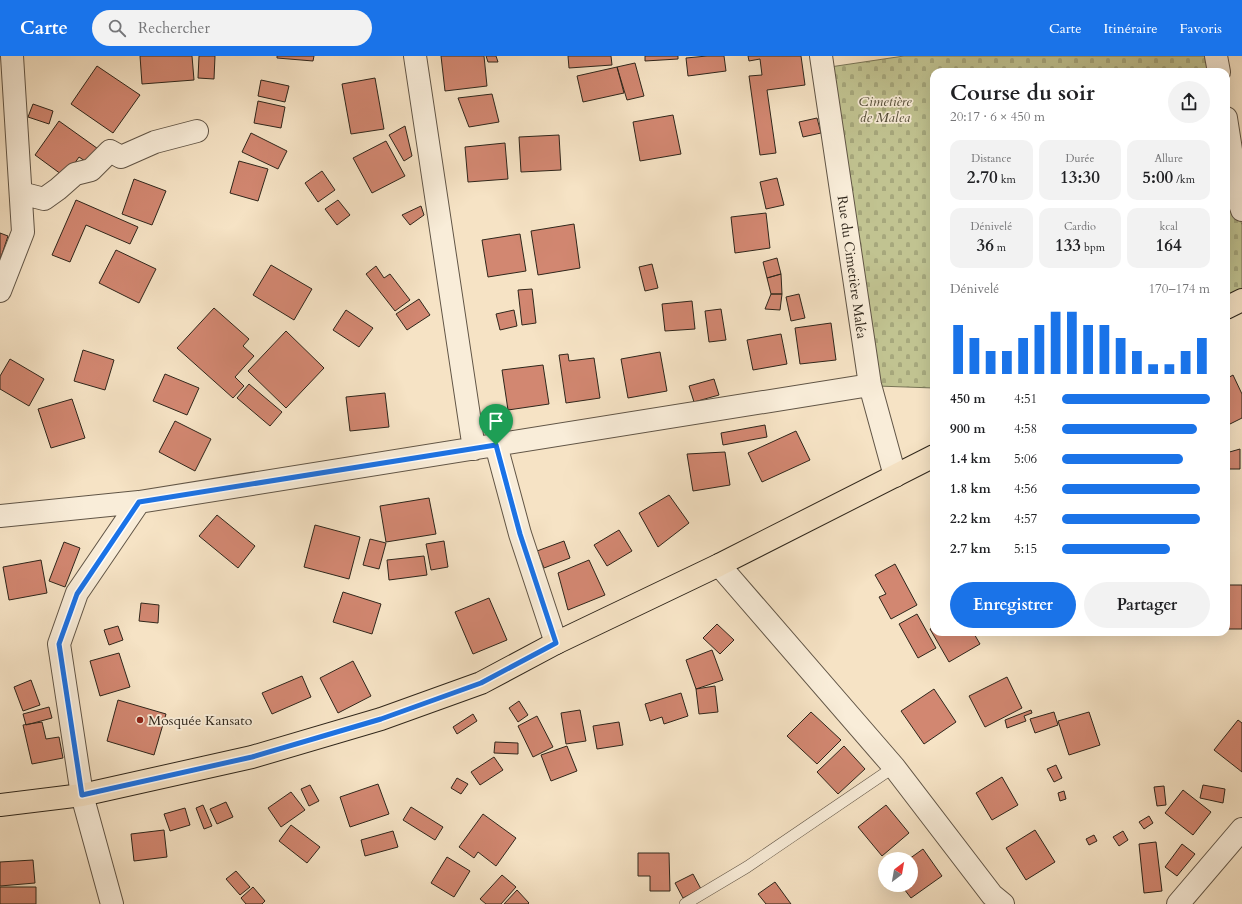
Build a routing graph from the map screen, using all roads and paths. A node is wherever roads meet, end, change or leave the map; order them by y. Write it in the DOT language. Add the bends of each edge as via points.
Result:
graph roads {
  1 [pos="12,56"];
  2 [pos="415,56"];
  3 [pos="821,56"];
  4 [pos="1216,56"];
  5 [pos="1218,68"];
  6 [pos="197,131"];
  7 [pos="1230,144"];
  8 [pos="21,193"];
  9 [pos="1242,210"];
  10 [pos="0,291"];
  11 [pos="1242,300"];
  12 [pos="1230,306"];
  13 [pos="870,385"];
  14 [pos="496,445"];
  15 [pos="474,449"];
  16 [pos="930,458"];
  17 [pos="895,476"];
  18 [pos="139,502"];
  19 [pos="0,516"];
  20 [pos="719,564"];
  21 [pos="556,643"];
  22 [pos="894,767"];
  23 [pos="82,795"];
  24 [pos="0,805"];
  25 [pos="1242,829"];
  26 [pos="112,904"];
  27 [pos="685,904"];
  28 [pos="1003,904"];
  29 [pos="1178,904"];
  1 -- 8 [label="street"];
  2 -- 15 [label="street"];
  3 -- 13 [label="street, Rue du Cimetière Maléa"];
  4 -- 5 [label="street"];
  6 -- 8 [label="street" via="155,142 121,157 110,151 91,170 75,174 44,199"];
  7 -- 9 [label="street"];
  8 -- 10 [label="street" via="23,232"];
  11 -- 12 [label="main road"];
  13 -- 14 [label="street"];
  13 -- 17 [label="street, Rue du Cimetière Maléa"];
  14 -- 15 [label="street"];
  14 -- 21 [label="street" via="520,534"];
  15 -- 18 [label="street"];
  16 -- 17 [label="main road"];
  17 -- 20 [label="main road"];
  18 -- 19 [label="street"];
  18 -- 23 [label="street" via="77,594 59,644"];
  20 -- 21 [label="main road"];
  20 -- 22 [label="street"];
  21 -- 23 [label="main road" via="481,683 381,719 252,757"];
  22 -- 27 [label="lane" via="747,867"];
  22 -- 28 [label="street" via="992,895"];
  23 -- 24 [label="main road"];
  23 -- 26 [label="street"];
  25 -- 29 [label="street"];
}
